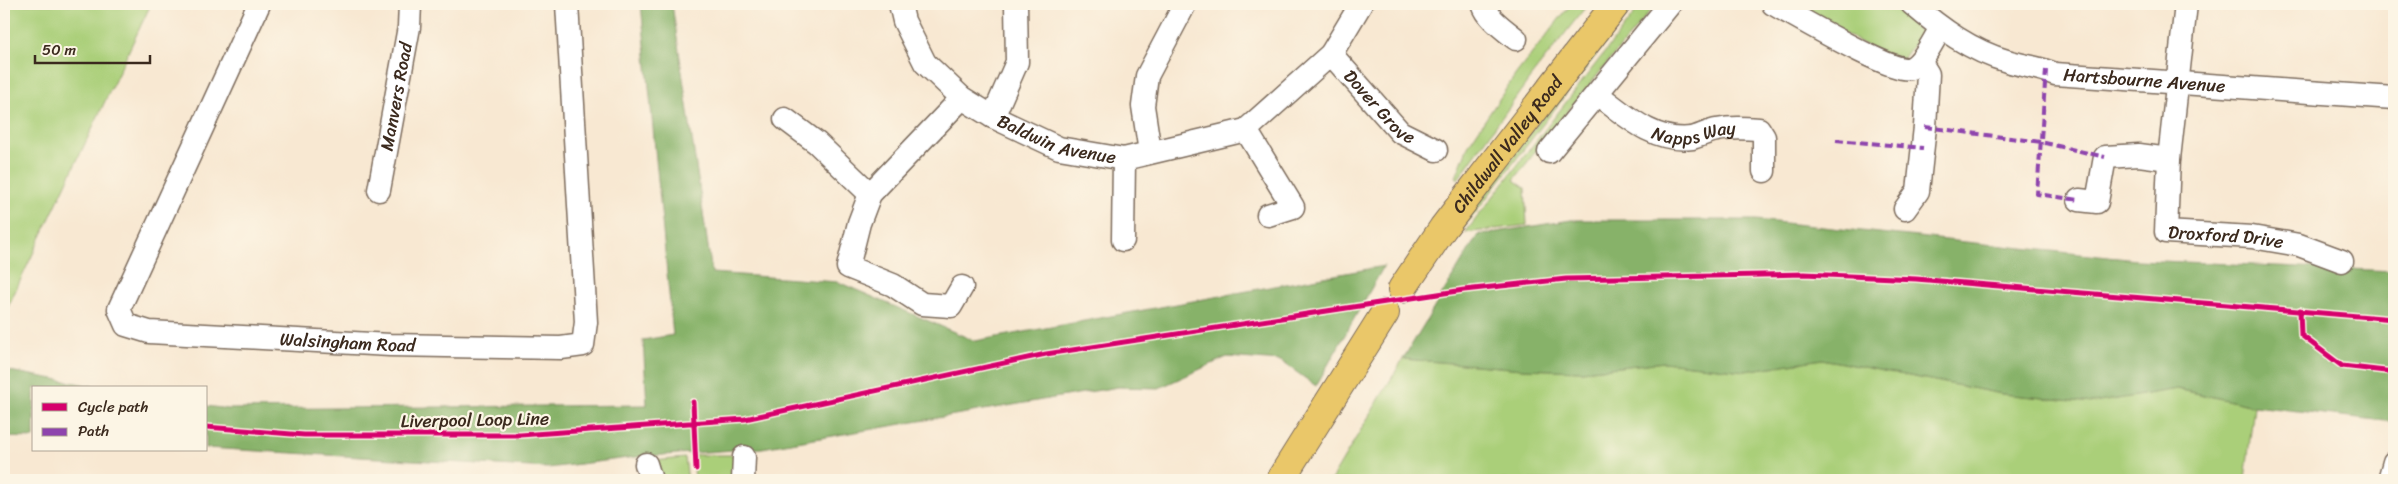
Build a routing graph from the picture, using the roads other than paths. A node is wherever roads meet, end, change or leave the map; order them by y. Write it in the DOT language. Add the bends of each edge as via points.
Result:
graph roads {
  1 [pos="259,4"];
  2 [pos="410,4"];
  3 [pos="567,4"];
  4 [pos="900,4"];
  5 [pos="1016,4"];
  6 [pos="1185,4"];
  7 [pos="1361,4"];
  8 [pos="1483,4"];
  9 [pos="1616,4"];
  10 [pos="1670,4"];
  11 [pos="1773,4"];
  12 [pos="1912,4"];
  13 [pos="2186,4"];
  14 [pos="1941,28"];
  15 [pos="1516,39"];
  16 [pos="1331,54"];
  17 [pos="1920,61"];
  18 [pos="2178,83"];
  19 [pos="1597,94"];
  20 [pos="962,98"];
  21 [pos="2394,98"];
  22 [pos="993,116"];
  23 [pos="785,119"];
  24 [pos="1246,130"];
  25 [pos="1436,150"];
  26 [pos="1150,152"];
  27 [pos="1549,152"];
  28 [pos="1124,159"];
  29 [pos="2169,159"];
  30 [pos="1764,172"];
  31 [pos="379,190"];
  32 [pos="870,194"];
  33 [pos="2079,200"];
  34 [pos="1905,209"];
  35 [pos="1268,215"];
  36 [pos="1123,240"];
  37 [pos="2342,261"];
  38 [pos="962,287"];
  39 [pos="1402,289"];
  40 [pos="1385,313"];
  41 [pos="744,456"];
  42 [pos="2394,462"];
  43 [pos="743,480"];
  44 [pos="1280,480"];
  45 [pos="2389,480"];
  1 -- 3 [label="street, Walsingham Road" via="119,309 126,325 149,332 390,345 561,348 583,345 586,322"];
  2 -- 31 [label="street, Manvers Road" via="409,27"];
  4 -- 20 [label="street, Baldwin Avenue" via="904,21 925,63"];
  5 -- 22 [label="street" via="1017,62"];
  6 -- 26 [label="street" via="1148,76 1143,106"];
  7 -- 16 [label="street, Baldwin Avenue"];
  8 -- 15 [label="street" via="1495,22"];
  9 -- 39 [label="main road, Childwall Valley Road" via="1443,228"];
  10 -- 19 [label="street"];
  11 -- 17 [label="street" via="1883,63 1904,69"];
  12 -- 14 [label="street, Hartsbourne Avenue"];
  13 -- 18 [label="street, Droxford Drive"];
  14 -- 17 [label="street"];
  14 -- 18 [label="street, Hartsbourne Avenue" via="2006,61 2055,74"];
  16 -- 24 [label="street, Baldwin Avenue"];
  16 -- 25 [label="street, Dover Grove" via="1400,132"];
  17 -- 34 [label="street" via="1928,74 1925,127 1918,191"];
  18 -- 21 [label="street, Hartsbourne Avenue"];
  18 -- 29 [label="street, Droxford Drive"];
  19 -- 27 [label="street"];
  19 -- 30 [label="street, Napps Way" via="1630,119 1669,138 1692,138 1739,127 1759,129 1764,137"];
  20 -- 22 [label="street, Baldwin Avenue"];
  20 -- 32 [label="street"];
  22 -- 28 [label="street, Baldwin Avenue" via="1059,148"];
  23 -- 32 [label="street"];
  24 -- 26 [label="street, Baldwin Avenue"];
  24 -- 35 [label="street" via="1293,207"];
  26 -- 28 [label="street, Baldwin Avenue"];
  28 -- 36 [label="street"];
  29 -- 33 [label="street" via="2139,155 2106,156 2097,202"];
  29 -- 37 [label="street, Droxford Drive" via="2166,232 2261,238 2299,245"];
  32 -- 38 [label="street" via="860,223 838,265 892,285 922,304 951,306"];
  40 -- 44 [label="main road"];
  41 -- 43 [label="street"];
  42 -- 45 [label="street"];
}
